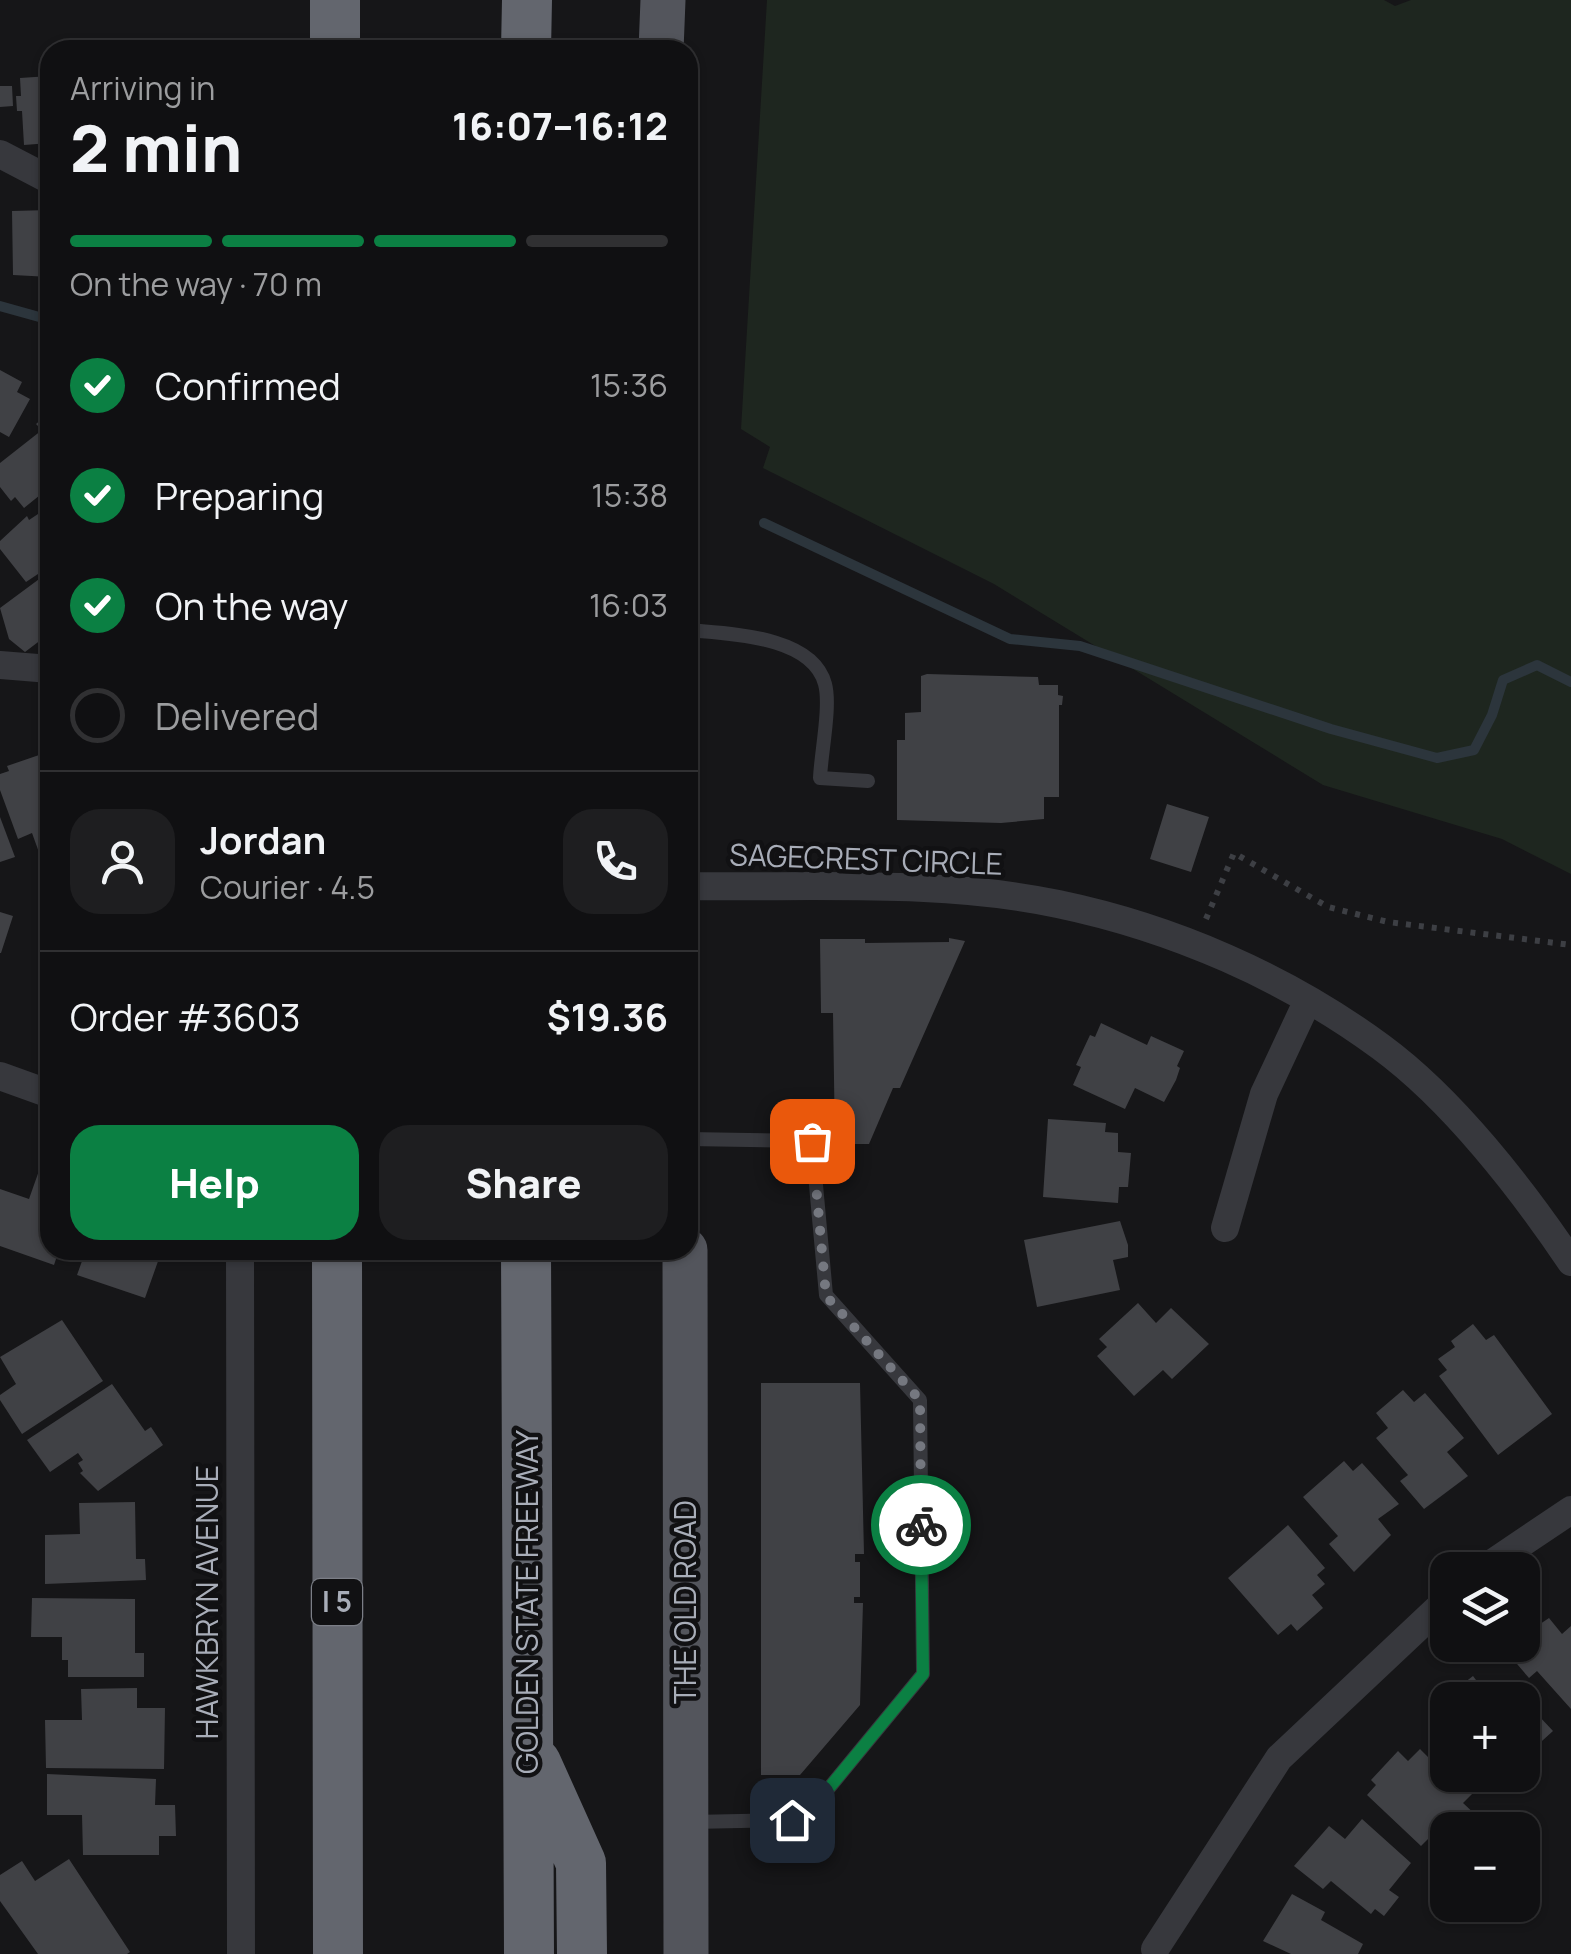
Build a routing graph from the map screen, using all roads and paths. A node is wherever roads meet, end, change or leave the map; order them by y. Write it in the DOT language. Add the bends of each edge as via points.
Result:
graph roads {
  1 [pos="335,0"];
  2 [pos="526,0"];
  3 [pos="662,0"];
  4 [pos="335,40"];
  5 [pos="526,40"];
  6 [pos="662,40"];
  7 [pos="0,154"];
  8 [pos="40,175"];
  9 [pos="698,631"];
  10 [pos="0,666"];
  11 [pos="40,668"];
  12 [pos="868,781"];
  13 [pos="698,886"];
  14 [pos="1196,943"];
  15 [pos="1571,944"];
  16 [pos="1308,1000"];
  17 [pos="0,1076"];
  18 [pos="40,1086"];
  19 [pos="698,1139"];
  20 [pos="1225,1228"];
  21 [pos="240,1260"];
  22 [pos="337,1260"];
  23 [pos="526,1260"];
  24 [pos="686,1260"];
  25 [pos="1571,1262"];
  26 [pos="1571,1510"];
  27 [pos="1509,1552"];
  28 [pos="1430,1616"];
  29 [pos="530,1748"];
  30 [pos="686,1822"];
  31 [pos="1154,1949"];
  32 [pos="241,1954"];
  33 [pos="338,1954"];
  34 [pos="529,1954"];
  35 [pos="582,1954"];
  36 [pos="686,1954"];
  1 -- 4 [label="highway"];
  2 -- 5 [label="highway"];
  3 -- 6 [label="main road"];
  7 -- 8 [label="street"];
  9 -- 12 [label="lane" via="760,636 818,668 826,686 820,778"];
  10 -- 11 [label="street"];
  13 -- 14 [label="street, SAGECREST CIRCLE" via="946,891 1057,904"];
  14 -- 15 [label="path" via="1234,853 1328,907 1388,922"];
  14 -- 16 [label="street, SAGECREST CIRCLE"];
  16 -- 20 [label="street" via="1264,1094"];
  16 -- 25 [label="street, SAGECREST CIRCLE" via="1383,1048 1452,1113 1532,1204"];
  17 -- 18 [label="street"];
  19 -- 30 [label="lane" via="812,1141 826,1296 920,1400 923,1674 815,1805 792,1820"];
  21 -- 32 [label="street, HAWKBRYN AVENUE"];
  22 -- 33 [label="highway, I 5"];
  23 -- 29 [label="highway, GOLDEN STATE FREEWAY"];
  24 -- 30 [label="main road, THE OLD ROAD"];
  26 -- 27 [label="street"];
  28 -- 31 [label="street" via="1278,1758"];
  29 -- 34 [label="highway, GOLDEN STATE FREEWAY"];
  29 -- 35 [label="highway" via="580,1863"];
  30 -- 36 [label="main road, THE OLD ROAD"];
}
